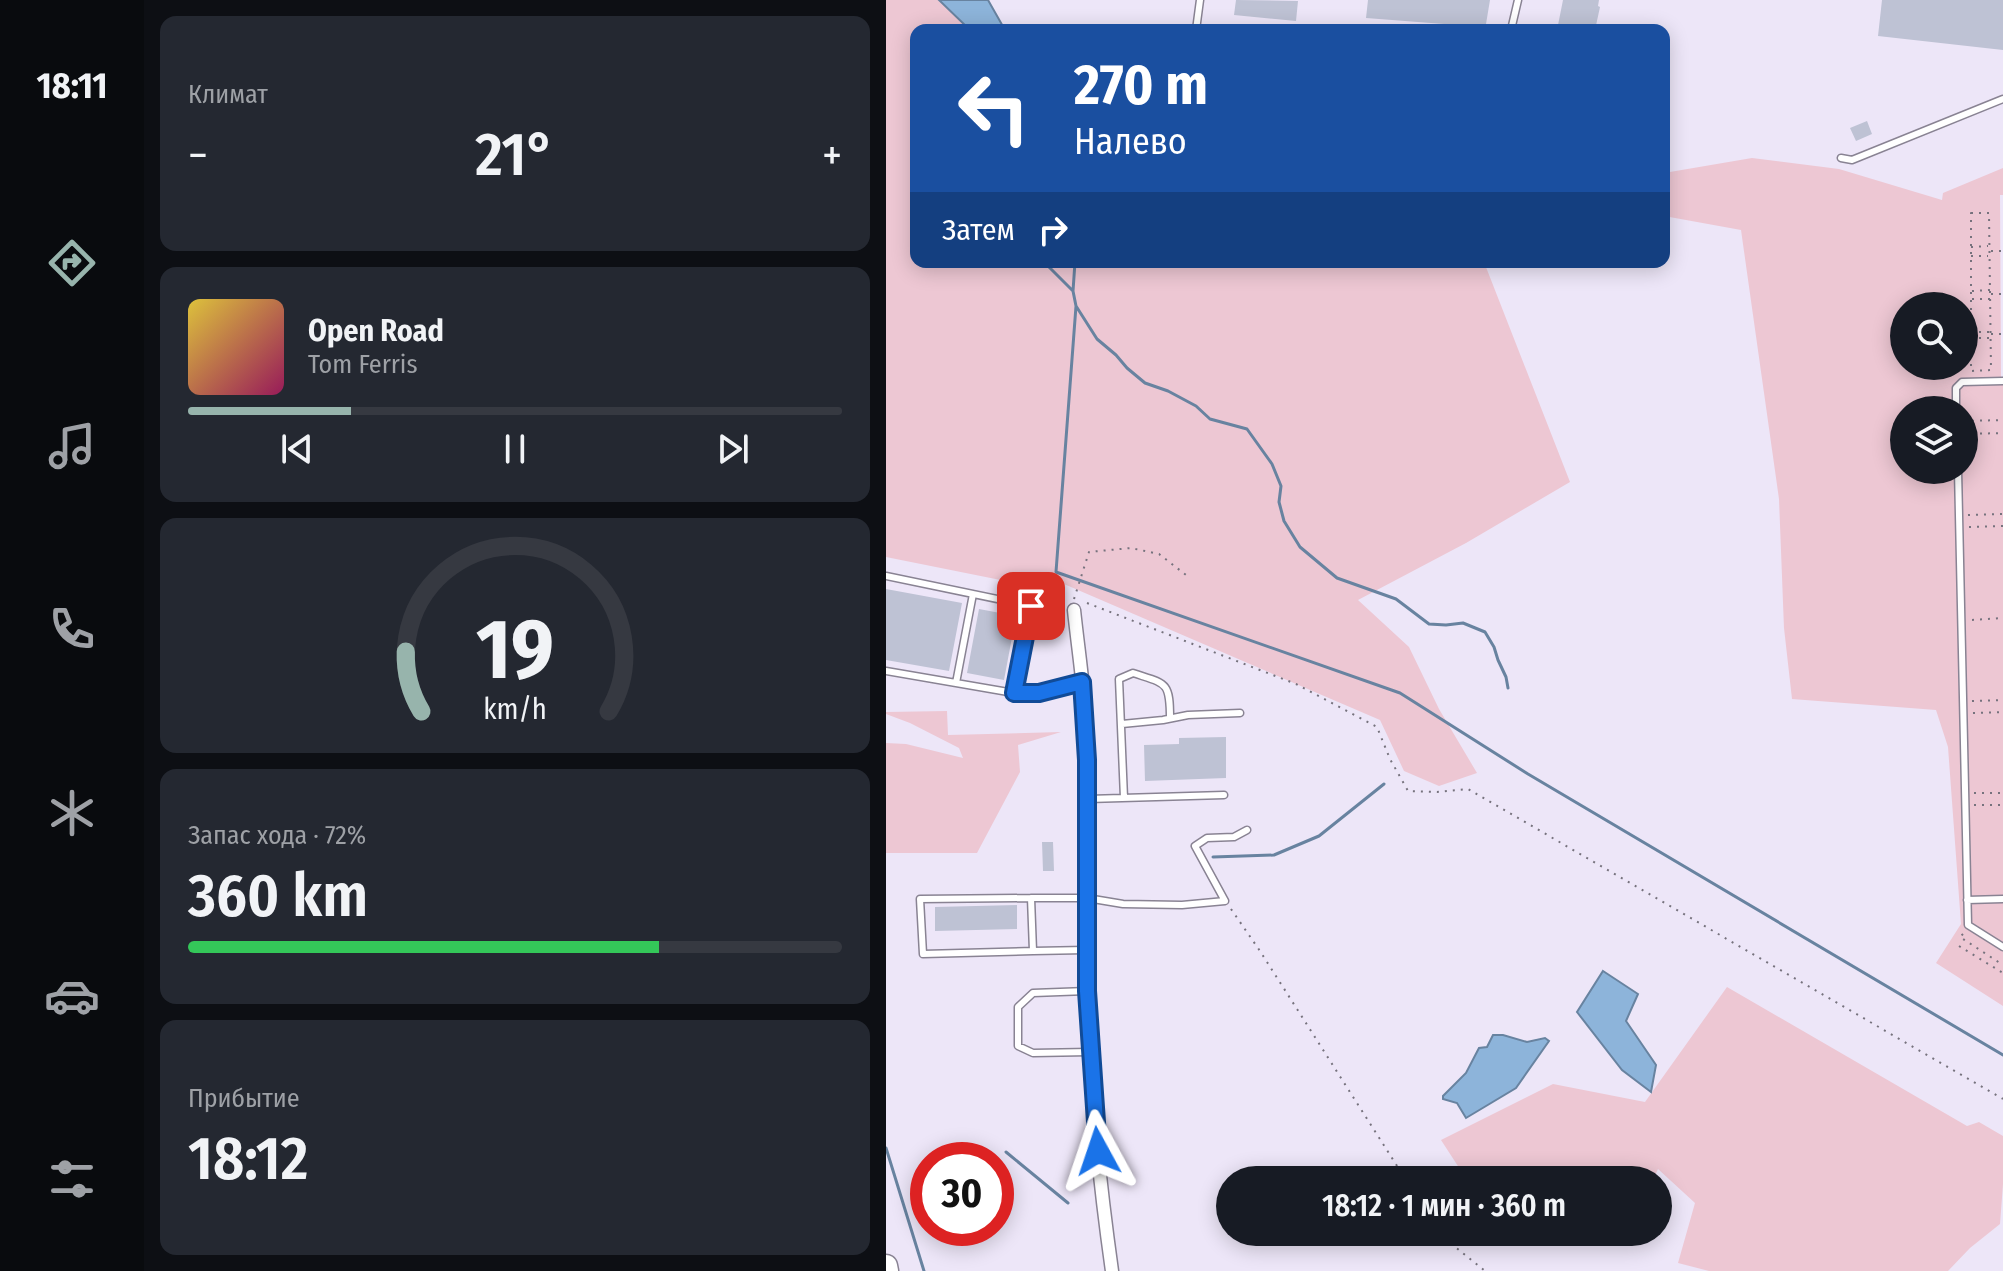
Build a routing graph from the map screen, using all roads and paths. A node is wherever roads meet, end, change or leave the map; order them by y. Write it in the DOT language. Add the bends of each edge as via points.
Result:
graph roads {
  1 [pos="1200,0"];
  2 [pos="1518,0"];
  3 [pos="1197,24"];
  4 [pos="1512,24"];
  5 [pos="2003,99"];
  6 [pos="1841,158"];
  7 [pos="1971,247"];
  8 [pos="1990,251"];
  9 [pos="2003,251"];
  10 [pos="1971,256"];
  11 [pos="1971,291"];
  12 [pos="1990,294"];
  13 [pos="2003,294"];
  14 [pos="1978,297"];
  15 [pos="1978,333"];
  16 [pos="2003,334"];
  17 [pos="1990,335"];
  18 [pos="1978,337"];
  19 [pos="1978,371"];
  20 [pos="2003,381"];
  21 [pos="1956,396"];
  22 [pos="2003,420"];
  23 [pos="1978,421"];
  24 [pos="2003,433"];
  25 [pos="1978,434"];
  26 [pos="1958,484"];
  27 [pos="2003,514"];
  28 [pos="1959,516"];
  29 [pos="2003,526"];
  30 [pos="1959,527"];
  31 [pos="1186,575"];
  32 [pos="886,576"];
  33 [pos="973,594"];
  34 [pos="1087,603"];
  35 [pos="1074,610"];
  36 [pos="2003,618"];
  37 [pos="1962,620"];
  38 [pos="886,671"];
  39 [pos="1082,682"];
  40 [pos="956,683"];
  41 [pos="1014,693"];
  42 [pos="2003,700"];
  43 [pos="1963,701"];
  44 [pos="2003,712"];
  45 [pos="1240,713"];
  46 [pos="1963,713"];
  47 [pos="1170,718"];
  48 [pos="1122,724"];
  49 [pos="1965,793"];
  50 [pos="2003,793"];
  51 [pos="1224,795"];
  52 [pos="1124,798"];
  53 [pos="1088,799"];
  54 [pos="1965,805"];
  55 [pos="2003,805"];
  56 [pos="1247,830"];
  57 [pos="1031,898"];
  58 [pos="1087,898"];
  59 [pos="2003,899"];
  60 [pos="1967,900"];
  61 [pos="1225,901"];
  62 [pos="1960,937"];
  63 [pos="1959,946"];
  64 [pos="2003,947"];
  65 [pos="1086,950"];
  66 [pos="1033,951"];
  67 [pos="2003,965"];
  68 [pos="2003,973"];
  69 [pos="1087,991"];
  70 [pos="1090,1052"];
  71 [pos="2003,1099"];
  72 [pos="1397,1166"];
  73 [pos="1454,1246"];
  74 [pos="1112,1271"];
  75 [pos="1485,1271"];
  1 -- 3 [label="lane"];
  2 -- 4 [label="lane"];
  5 -- 6 [label="lane" via="1852,160"];
  7 -- 8 [label="path"];
  7 -- 8 [label="path" via="1971,213 1989,213"];
  7 -- 10 [label="path"];
  8 -- 9 [label="path"];
  8 -- 10 [label="path"];
  8 -- 12 [label="path"];
  10 -- 11 [label="path"];
  11 -- 12 [label="path"];
  12 -- 13 [label="path"];
  12 -- 14 [label="path"];
  12 -- 17 [label="path"];
  15 -- 17 [label="path"];
  16 -- 17 [label="path"];
  17 -- 18 [label="path"];
  17 -- 19 [label="path" via="1991,370"];
  20 -- 21 [label="lane" via="1962,382"];
  22 -- 23 [label="path"];
  24 -- 25 [label="path"];
  26 -- 28 [label="lane"];
  27 -- 28 [label="path"];
  28 -- 30 [label="lane"];
  29 -- 30 [label="path"];
  30 -- 37 [label="lane"];
  31 -- 35 [label="path" via="1159,554 1131,548 1089,552"];
  32 -- 33 [label="lane"];
  33 -- 40 [label="lane"];
  33 -- 41 [label="lane" via="1031,606"];
  34 -- 71 [label="path" via="1296,684 1377,727 1408,791 1468,789"];
  35 -- 39 [label="street"];
  36 -- 37 [label="path"];
  37 -- 43 [label="lane"];
  38 -- 40 [label="lane"];
  39 -- 41 [label="lane"];
  39 -- 53 [label="street"];
  40 -- 41 [label="lane"];
  42 -- 43 [label="path"];
  43 -- 46 [label="lane"];
  44 -- 46 [label="path"];
  45 -- 47 [label="lane"];
  46 -- 49 [label="lane"];
  47 -- 48 [label="lane"];
  47 -- 48 [label="lane" via="1170,694 1163,683 1133,673 1119,679"];
  48 -- 52 [label="lane"];
  49 -- 50 [label="path"];
  49 -- 54 [label="lane"];
  51 -- 52 [label="lane"];
  52 -- 53 [label="lane"];
  53 -- 58 [label="street"];
  54 -- 55 [label="path"];
  54 -- 60 [label="lane"];
  56 -- 61 [label="lane" via="1234,837 1207,838 1195,846"];
  57 -- 58 [label="lane"];
  57 -- 66 [label="lane"];
  57 -- 66 [label="lane" via="920,899 923,954"];
  58 -- 61 [label="lane" via="1123,904"];
  58 -- 65 [label="street"];
  59 -- 60 [label="lane"];
  60 -- 64 [label="lane" via="1968,925"];
  61 -- 72 [label="path"];
  62 -- 67 [label="path"];
  63 -- 68 [label="path"];
  65 -- 66 [label="lane"];
  65 -- 69 [label="street"];
  69 -- 70 [label="street"];
  69 -- 70 [label="lane" via="1033,993 1018,1007 1018,1046 1033,1053"];
  70 -- 74 [label="street"];
  73 -- 75 [label="path"];
}
